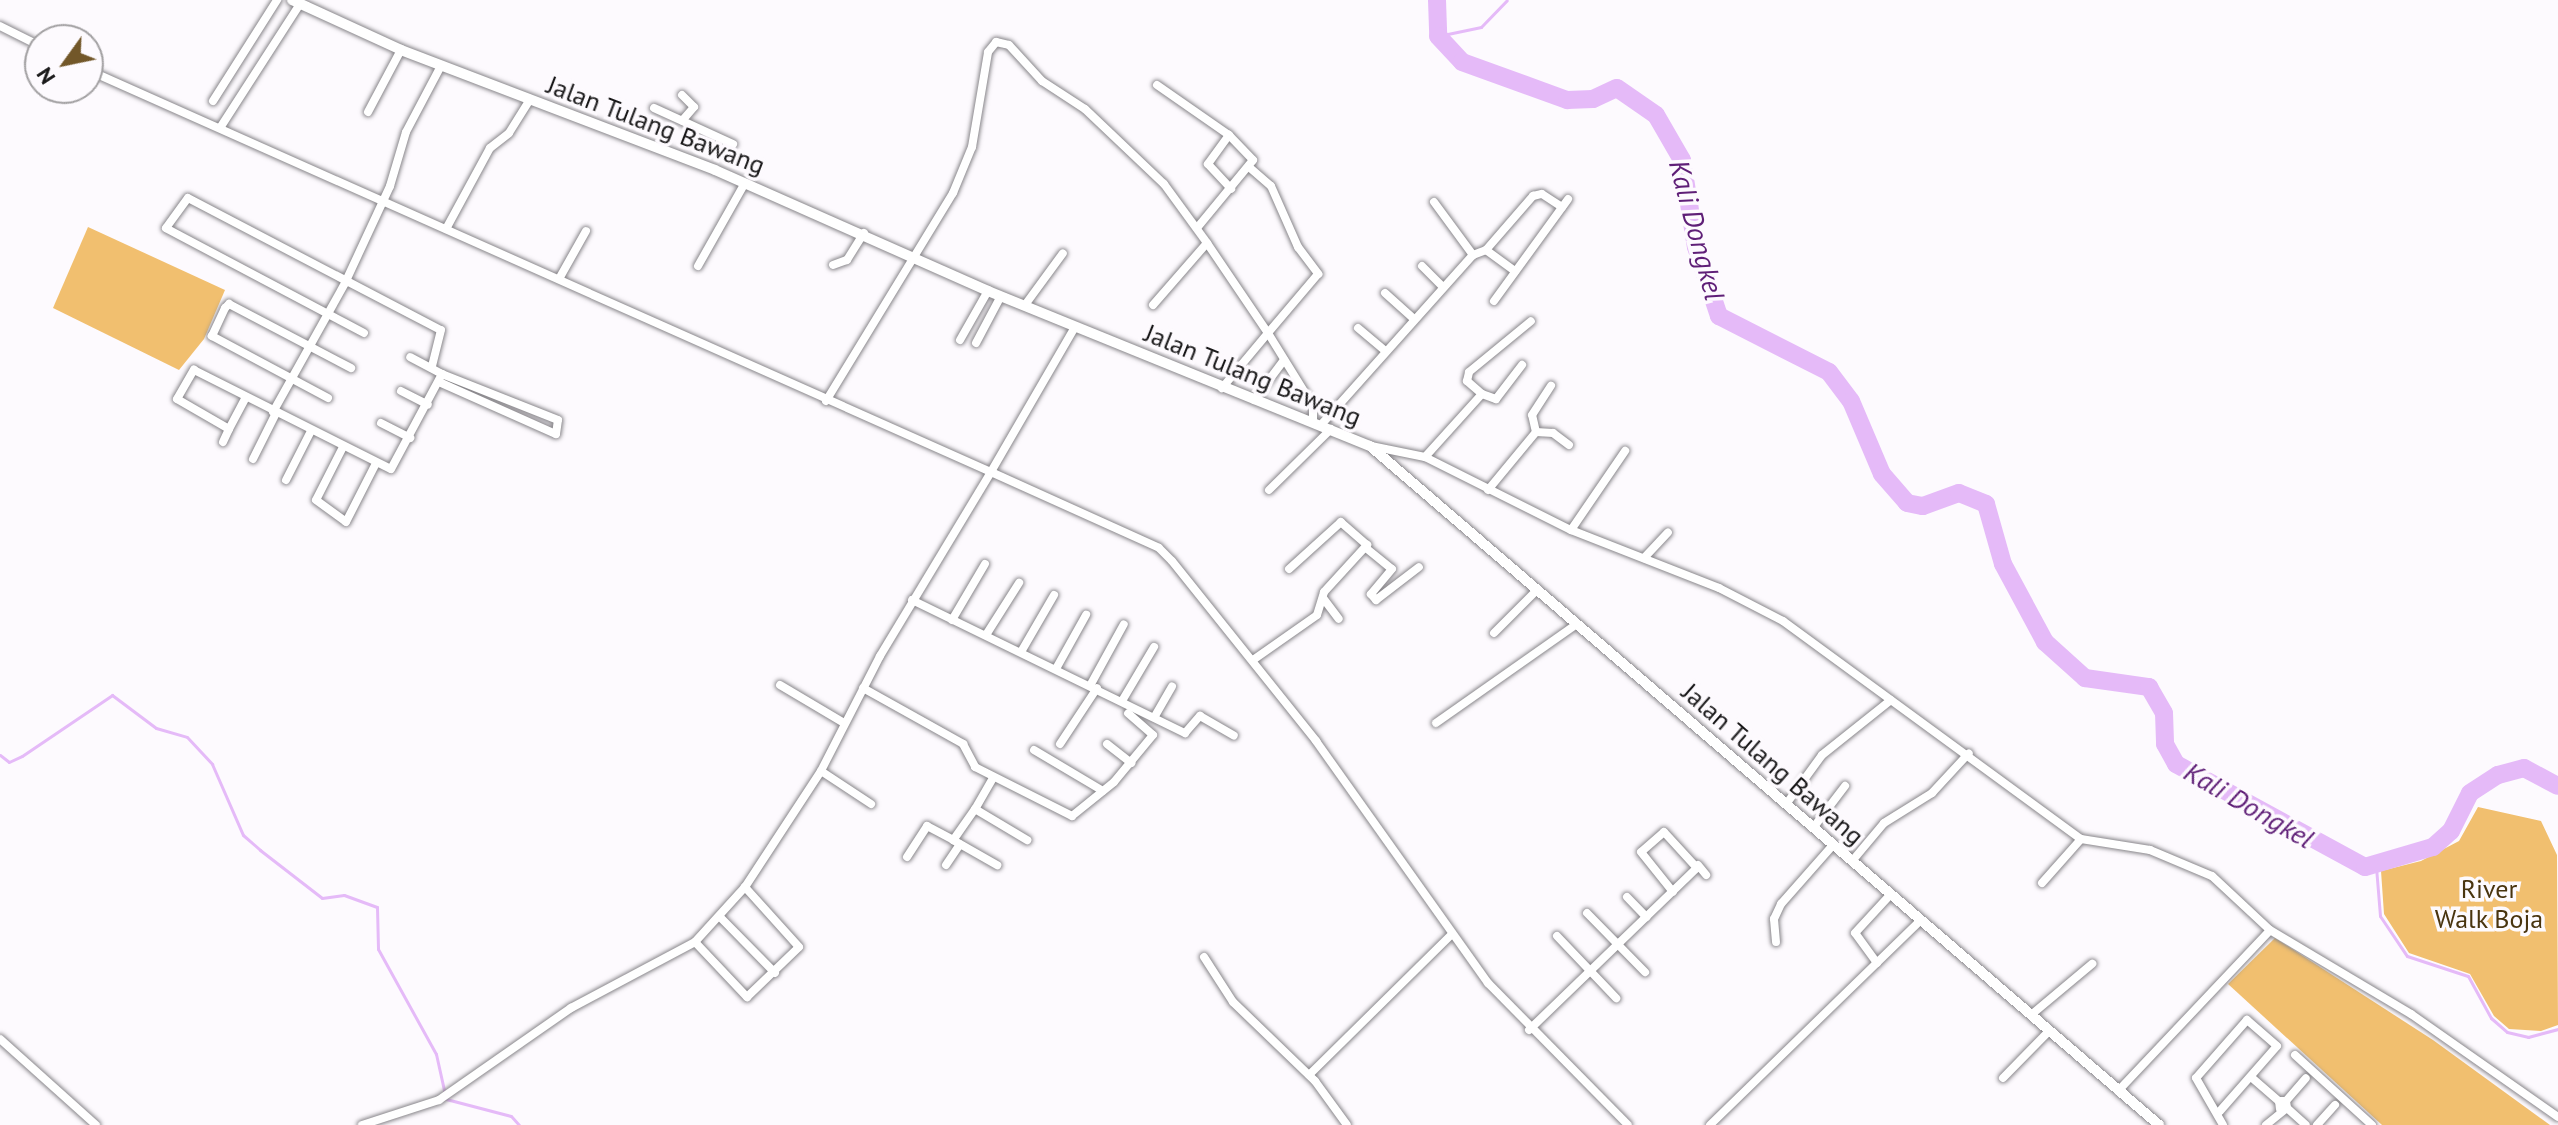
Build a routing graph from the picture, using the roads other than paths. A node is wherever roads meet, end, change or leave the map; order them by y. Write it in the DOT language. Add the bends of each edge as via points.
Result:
graph roads {
  1 [pos="277,0"];
  2 [pos="296,2"];
  3 [pos="0,26"];
  4 [pos="24,38"];
  5 [pos="401,50"];
  6 [pos="441,66"];
  7 [pos="104,77"];
  8 [pos="1157,85"];
  9 [pos="682,95"];
  10 [pos="530,99"];
  11 [pos="213,101"];
  12 [pos="654,108"];
  13 [pos="368,112"];
  14 [pos="682,121"];
  15 [pos="220,128"];
  16 [pos="1229,135"];
  17 [pos="733,144"];
  18 [pos="1249,167"];
  19 [pos="745,183"];
  20 [pos="1231,189"];
  21 [pos="1434,202"];
  22 [pos="380,203"];
  23 [pos="1197,228"];
  24 [pos="446,229"];
  25 [pos="586,231"];
  26 [pos="864,233"];
  27 [pos="1207,243"];
  28 [pos="1486,250"];
  29 [pos="1063,253"];
  30 [pos="1473,255"];
  31 [pos="918,258"];
  32 [pos="833,265"];
  33 [pos="698,266"];
  34 [pos="1422,266"];
  35 [pos="1515,271"];
  36 [pos="559,279"];
  37 [pos="345,283"];
  38 [pos="1443,287"];
  39 [pos="988,291"];
  40 [pos="1385,293"];
  41 [pos="1001,296"];
  42 [pos="1494,301"];
  43 [pos="1025,305"];
  44 [pos="1153,305"];
  45 [pos="327,313"];
  46 [pos="1414,319"];
  47 [pos="1531,321"];
  48 [pos="1075,327"];
  49 [pos="1358,328"];
  50 [pos="364,333"];
  51 [pos="1268,333"];
  52 [pos="960,340"];
  53 [pos="976,343"];
  54 [pos="310,346"];
  55 [pos="1385,351"];
  56 [pos="410,357"];
  57 [pos="1284,360"];
  58 [pos="1522,365"];
  59 [pos="432,367"];
  60 [pos="351,368"];
  61 [pos="441,378"];
  62 [pos="291,379"];
  63 [pos="1551,386"];
  64 [pos="1222,388"];
  65 [pos="401,391"];
  66 [pos="1482,394"];
  67 [pos="246,397"];
  68 [pos="328,398"];
  69 [pos="1254,400"];
  70 [pos="826,401"];
  71 [pos="428,405"];
  72 [pos="274,413"];
  73 [pos="381,423"];
  74 [pos="1322,426"];
  75 [pos="229,429"];
  76 [pos="311,431"];
  77 [pos="1536,432"];
  78 [pos="410,438"];
  79 [pos="223,442"];
  80 [pos="1569,445"];
  81 [pos="1370,446"];
  82 [pos="343,447"];
  83 [pos="1625,451"];
  84 [pos="1425,457"];
  85 [pos="253,459"];
  86 [pos="376,463"];
  87 [pos="991,472"];
  88 [pos="286,480"];
  89 [pos="1269,490"];
  90 [pos="1488,490"];
  91 [pos="1571,530"];
  92 [pos="1668,532"];
  93 [pos="1366,548"];
  94 [pos="1644,558"];
  95 [pos="985,564"];
  96 [pos="1419,567"];
  97 [pos="1289,569"];
  98 [pos="1392,569"];
  99 [pos="1402,578"];
  100 [pos="1019,583"];
  101 [pos="1536,591"];
  102 [pos="1054,595"];
  103 [pos="1323,597"];
  104 [pos="912,600"];
  105 [pos="1086,615"];
  106 [pos="1339,619"];
  107 [pos="952,620"];
  108 [pos="1124,624"];
  109 [pos="1577,624"];
  110 [pos="1494,633"];
  111 [pos="986,635"];
  112 [pos="1154,647"];
  113 [pos="1021,652"];
  114 [pos="1253,660"];
  115 [pos="1057,667"];
  116 [pos="780,685"];
  117 [pos="1094,686"];
  118 [pos="1172,686"];
  119 [pos="863,688"];
  120 [pos="1891,700"];
  121 [pos="1122,701"];
  122 [pos="1128,713"];
  123 [pos="1155,716"];
  124 [pos="844,723"];
  125 [pos="1436,723"];
  126 [pos="1234,736"];
  127 [pos="1060,744"];
  128 [pos="1107,744"];
  129 [pos="1034,750"];
  130 [pos="1969,753"];
  131 [pos="1131,763"];
  132 [pos="821,771"];
  133 [pos="993,778"];
  134 [pos="1845,786"];
  135 [pos="1103,791"];
  136 [pos="1787,803"];
  137 [pos="871,804"];
  138 [pos="975,809"];
  139 [pos="1813,828"];
  140 [pos="2081,839"];
  141 [pos="1027,840"];
  142 [pos="956,842"];
  143 [pos="1833,845"];
  144 [pos="907,857"];
  145 [pos="1853,860"];
  146 [pos="946,865"];
  147 [pos="997,865"];
  148 [pos="1698,865"];
  149 [pos="1706,875"];
  150 [pos="2042,883"];
  151 [pos="745,887"];
  152 [pos="1673,892"];
  153 [pos="1891,894"];
  154 [pos="1627,897"];
  155 [pos="1587,913"];
  156 [pos="1646,917"];
  157 [pos="721,918"];
  158 [pos="1921,920"];
  159 [pos="2270,930"];
  160 [pos="1450,936"];
  161 [pos="1557,936"];
  162 [pos="695,942"];
  163 [pos="1776,942"];
  164 [pos="1618,945"];
  165 [pos="1204,957"];
  166 [pos="1877,963"];
  167 [pos="2092,964"];
  168 [pos="1590,971"];
  169 [pos="1645,972"];
  170 [pos="775,973"];
  171 [pos="1616,998"];
  172 [pos="2031,1015"];
  173 [pos="1529,1030"];
  174 [pos="2049,1031"];
  175 [pos="0,1039"];
  176 [pos="2295,1055"];
  177 [pos="1309,1075"];
  178 [pos="2251,1077"];
  179 [pos="2003,1078"];
  180 [pos="2306,1078"];
  181 [pos="2118,1091"];
  182 [pos="2283,1105"];
  183 [pos="2335,1105"];
  184 [pos="2220,1111"];
  185 [pos="2558,1117"];
  186 [pos="96,1125"];
  187 [pos="362,1125"];
  188 [pos="1347,1125"];
  189 [pos="1628,1125"];
  190 [pos="1710,1125"];
  191 [pos="2159,1125"];
  192 [pos="2223,1125"];
  193 [pos="2266,1125"];
  194 [pos="2306,1125"];
  195 [pos="2317,1125"];
  196 [pos="2372,1125"];
  1 -- 11 [label="street"];
  2 -- 5 [label="street, Jalan Tulang Bawang"];
  2 -- 15 [label="street"];
  3 -- 4 [label="street"];
  5 -- 6 [label="street, Jalan Tulang Bawang"];
  5 -- 13 [label="street"];
  6 -- 10 [label="street, Jalan Tulang Bawang"];
  6 -- 22 [label="street" via="406,132"];
  7 -- 15 [label="street"];
  8 -- 16 [label="street"];
  9 -- 14 [label="street" via="694,107"];
  10 -- 19 [label="street, Jalan Tulang Bawang"];
  10 -- 24 [label="street" via="509,133 490,148"];
  12 -- 14 [label="street"];
  14 -- 17 [label="street"];
  15 -- 22 [label="street"];
  16 -- 18 [label="street" via="1252,155"];
  16 -- 20 [label="street" via="1208,164"];
  18 -- 20 [label="street"];
  18 -- 51 [label="street" via="1271,186 1298,247 1318,274"];
  19 -- 26 [label="street, Jalan Tulang Bawang"];
  19 -- 33 [label="street"];
  20 -- 23 [label="street"];
  21 -- 30 [label="street"];
  22 -- 24 [label="street"];
  22 -- 37 [label="street"];
  23 -- 27 [label="street"];
  23 -- 31 [label="street" via="1184,204 1085,109 1042,81 1009,45 996,42 988,52 972,147"];
  24 -- 36 [label="street"];
  25 -- 36 [label="street"];
  26 -- 31 [label="street, Jalan Tulang Bawang"];
  26 -- 32 [label="street" via="847,260"];
  27 -- 44 [label="street"];
  27 -- 51 [label="street"];
  28 -- 30 [label="street"];
  28 -- 35 [label="street"];
  28 -- 35 [label="street" via="1533,196 1565,203"];
  29 -- 43 [label="street"];
  30 -- 38 [label="street"];
  31 -- 39 [label="street, Jalan Tulang Bawang"];
  31 -- 70 [label="street"];
  34 -- 38 [label="street"];
  35 -- 42 [label="street"];
  36 -- 70 [label="street" via="705,340"];
  37 -- 45 [label="street"];
  37 -- 45 [label="street" via="188,198 166,228"];
  37 -- 59 [label="street" via="441,330"];
  38 -- 46 [label="street"];
  39 -- 41 [label="street, Jalan Tulang Bawang"];
  39 -- 52 [label="street"];
  40 -- 46 [label="street"];
  41 -- 43 [label="street, Jalan Tulang Bawang"];
  41 -- 53 [label="street"];
  43 -- 48 [label="street, Jalan Tulang Bawang"];
  45 -- 50 [label="street"];
  45 -- 54 [label="street"];
  46 -- 55 [label="street"];
  47 -- 66 [label="street" via="1469,372 1467,381"];
  48 -- 64 [label="street, Jalan Tulang Bawang"];
  48 -- 87 [label="street"];
  49 -- 55 [label="street"];
  51 -- 57 [label="street"];
  51 -- 64 [label="street"];
  54 -- 60 [label="street"];
  54 -- 62 [label="street"];
  54 -- 62 [label="street" via="229,304 225,308 212,336"];
  55 -- 74 [label="street"];
  56 -- 59 [label="street"];
  57 -- 69 [label="street"];
  57 -- 74 [label="street"];
  58 -- 66 [label="street" via="1496,399"];
  59 -- 61 [label="street"];
  61 -- 61 [label="street" via="556,434 558,420"];
  61 -- 71 [label="street"];
  62 -- 68 [label="street"];
  62 -- 72 [label="street"];
  63 -- 77 [label="street" via="1532,415"];
  64 -- 69 [label="street, Jalan Tulang Bawang"];
  65 -- 71 [label="street"];
  66 -- 84 [label="street"];
  67 -- 72 [label="street"];
  67 -- 75 [label="street"];
  67 -- 75 [label="street" via="194,370 177,399"];
  69 -- 74 [label="street, Jalan Tulang Bawang"];
  70 -- 87 [label="street"];
  71 -- 78 [label="street"];
  72 -- 76 [label="street"];
  72 -- 85 [label="street"];
  73 -- 78 [label="street"];
  74 -- 81 [label="street, Jalan Tulang Bawang"];
  74 -- 89 [label="street"];
  75 -- 79 [label="street"];
  76 -- 82 [label="street"];
  76 -- 88 [label="street"];
  77 -- 80 [label="street" via="1553,433"];
  77 -- 90 [label="street"];
  78 -- 86 [label="street" via="391,469"];
  81 -- 84 [label="street"];
  81 -- 101 [label="street, Jalan Tulang Bawang"];
  82 -- 86 [label="street"];
  82 -- 86 [label="street" via="316,500 346,522"];
  83 -- 91 [label="street"];
  84 -- 90 [label="street"];
  87 -- 104 [label="street"];
  87 -- 114 [label="street" via="1159,548"];
  90 -- 91 [label="street"];
  91 -- 94 [label="street"];
  92 -- 94 [label="street"];
  93 -- 97 [label="street" via="1341,522"];
  93 -- 98 [label="street"];
  93 -- 103 [label="street"];
  94 -- 120 [label="street" via="1783,621"];
  95 -- 107 [label="street"];
  96 -- 99 [label="street"];
  98 -- 99 [label="street"];
  98 -- 99 [label="street" via="1371,594 1375,599"];
  100 -- 111 [label="street"];
  101 -- 109 [label="street, Jalan Tulang Bawang"];
  101 -- 110 [label="street"];
  102 -- 113 [label="street"];
  103 -- 106 [label="street"];
  103 -- 114 [label="street" via="1317,615"];
  104 -- 107 [label="street"];
  104 -- 119 [label="street"];
  105 -- 115 [label="street"];
  107 -- 111 [label="street"];
  108 -- 117 [label="street"];
  109 -- 125 [label="street"];
  109 -- 136 [label="street, Jalan Tulang Bawang"];
  111 -- 113 [label="street"];
  112 -- 121 [label="street"];
  113 -- 115 [label="street"];
  114 -- 160 [label="street"];
  115 -- 117 [label="street"];
  116 -- 124 [label="street"];
  117 -- 121 [label="street"];
  117 -- 127 [label="street"];
  118 -- 123 [label="street"];
  119 -- 124 [label="street"];
  119 -- 133 [label="street" via="963,744 971,764"];
  120 -- 130 [label="street"];
  120 -- 136 [label="street" via="1822,755"];
  121 -- 123 [label="street"];
  122 -- 131 [label="street" via="1153,735"];
  123 -- 126 [label="street" via="1188,733 1200,716"];
  124 -- 132 [label="street"];
  128 -- 131 [label="street"];
  129 -- 135 [label="street"];
  130 -- 140 [label="street"];
  130 -- 145 [label="street" via="1932,793 1884,823"];
  131 -- 135 [label="street"];
  132 -- 137 [label="street"];
  132 -- 151 [label="street"];
  133 -- 135 [label="street" via="1072,816"];
  133 -- 138 [label="street"];
  134 -- 139 [label="street"];
  136 -- 139 [label="street, Jalan Tulang Bawang"];
  138 -- 141 [label="street"];
  138 -- 142 [label="street"];
  139 -- 143 [label="street, Jalan Tulang Bawang"];
  140 -- 150 [label="street"];
  140 -- 159 [label="street" via="2150,850 2212,876"];
  142 -- 144 [label="street" via="927,826"];
  142 -- 146 [label="street"];
  142 -- 147 [label="street"];
  143 -- 145 [label="street, Jalan Tulang Bawang"];
  143 -- 163 [label="street" via="1781,904 1774,919"];
  145 -- 153 [label="street, Jalan Tulang Bawang"];
  148 -- 149 [label="street"];
  148 -- 152 [label="street"];
  148 -- 152 [label="street" via="1666,832 1643,847 1642,855"];
  151 -- 157 [label="street"];
  151 -- 170 [label="street" via="799,947"];
  152 -- 156 [label="street"];
  153 -- 158 [label="street, Jalan Tulang Bawang"];
  153 -- 166 [label="street" via="1855,933"];
  154 -- 156 [label="street"];
  155 -- 164 [label="street"];
  156 -- 164 [label="street"];
  157 -- 162 [label="street"];
  157 -- 170 [label="street"];
  158 -- 166 [label="street"];
  158 -- 172 [label="street, Jalan Tulang Bawang"];
  159 -- 181 [label="street"];
  159 -- 185 [label="street" via="2411,1014"];
  160 -- 173 [label="street"];
  160 -- 177 [label="street"];
  161 -- 168 [label="street"];
  162 -- 170 [label="street" via="744,996 751,997"];
  162 -- 187 [label="street" via="571,1008 452,1093"];
  164 -- 168 [label="street"];
  164 -- 169 [label="street"];
  165 -- 177 [label="street" via="1233,1002"];
  166 -- 190 [label="street"];
  167 -- 172 [label="street"];
  168 -- 171 [label="street"];
  168 -- 173 [label="street"];
  172 -- 174 [label="street, Jalan Tulang Bawang"];
  173 -- 189 [label="street"];
  174 -- 179 [label="street"];
  174 -- 181 [label="street, Jalan Tulang Bawang"];
  175 -- 186 [label="street"];
  176 -- 196 [label="street"];
  177 -- 188 [label="street"];
  178 -- 182 [label="street"];
  178 -- 184 [label="street"];
  178 -- 184 [label="street" via="2277,1046 2247,1020 2197,1075 2198,1085"];
  180 -- 182 [label="street"];
  181 -- 191 [label="street, Jalan Tulang Bawang"];
  182 -- 193 [label="street"];
  182 -- 194 [label="street"];
  183 -- 195 [label="street"];
  184 -- 192 [label="street"];
}
